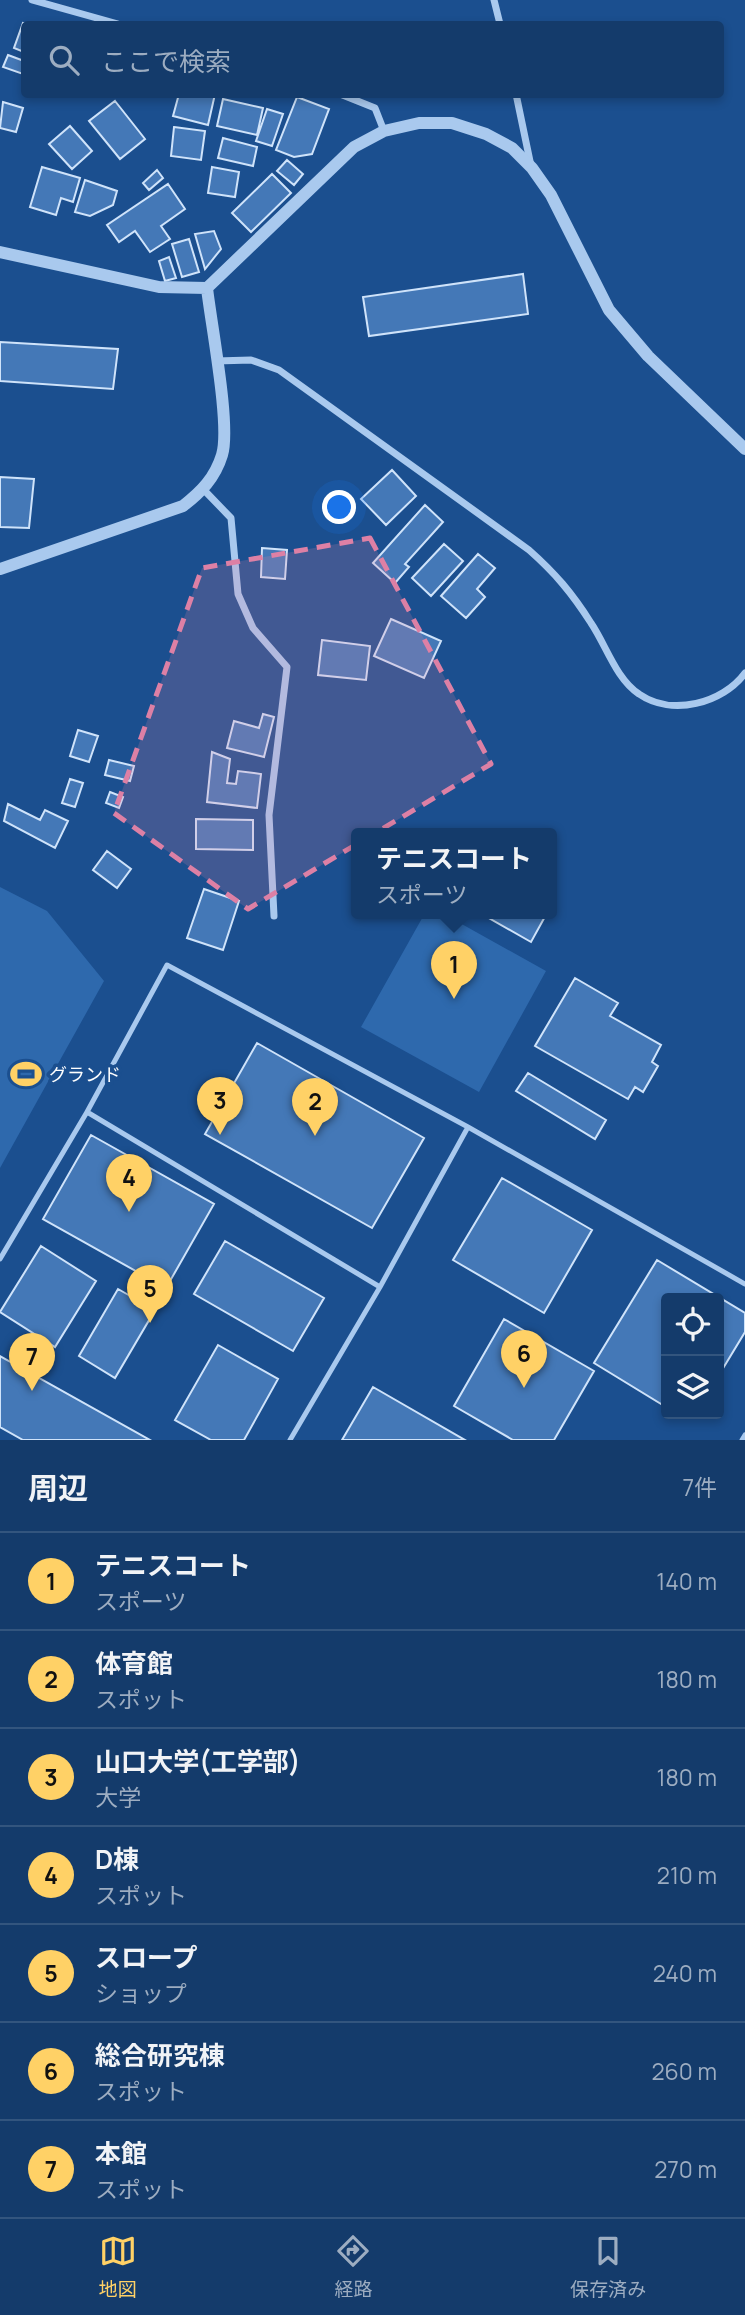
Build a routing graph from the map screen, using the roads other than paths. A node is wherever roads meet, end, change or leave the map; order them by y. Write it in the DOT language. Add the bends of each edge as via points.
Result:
graph roads {
  1 [pos="32,0"];
  2 [pos="494,0"];
  3 [pos="107,21"];
  4 [pos="499,21"];
  5 [pos="350,98"];
  6 [pos="517,98"];
  7 [pos="384,131"];
  8 [pos="532,168"];
  9 [pos="0,252"];
  10 [pos="207,288"];
  11 [pos="216,362"];
  12 [pos="745,449"];
  13 [pos="204,490"];
  14 [pos="0,569"];
  15 [pos="745,673"];
  16 [pos="274,916"];
  17 [pos="86,1112"];
  18 [pos="468,1127"];
  19 [pos="0,1259"];
  20 [pos="745,1284"];
  21 [pos="380,1287"];
  22 [pos="745,1435"];
  23 [pos="290,1440"];
  24 [pos="742,1440"];
  1 -- 3 [label="street"];
  2 -- 4 [label="street"];
  5 -- 7 [label="street" via="375,108"];
  6 -- 8 [label="street"];
  7 -- 8 [label="street" via="419,123 452,123 512,148"];
  7 -- 10 [label="street" via="354,147 328,169"];
  8 -- 12 [label="street" via="551,195 609,310 648,356"];
  9 -- 10 [label="street" via="159,286"];
  10 -- 11 [label="street"];
  11 -- 13 [label="street" via="223,452"];
  11 -- 15 [label="street" via="251,360 279,370 529,550 562,579 619,672 639,694 662,703 692,704 717,698"];
  13 -- 14 [label="street" via="183,506"];
  13 -- 16 [label="street" via="231,518 238,594 253,628 287,667 269,814"];
  17 -- 18 [label="lane" via="167,965"];
  17 -- 19 [label="lane"];
  17 -- 21 [label="lane"];
  18 -- 20 [label="lane"];
  18 -- 21 [label="lane"];
  21 -- 23 [label="lane"];
  22 -- 24 [label="lane"];
}
